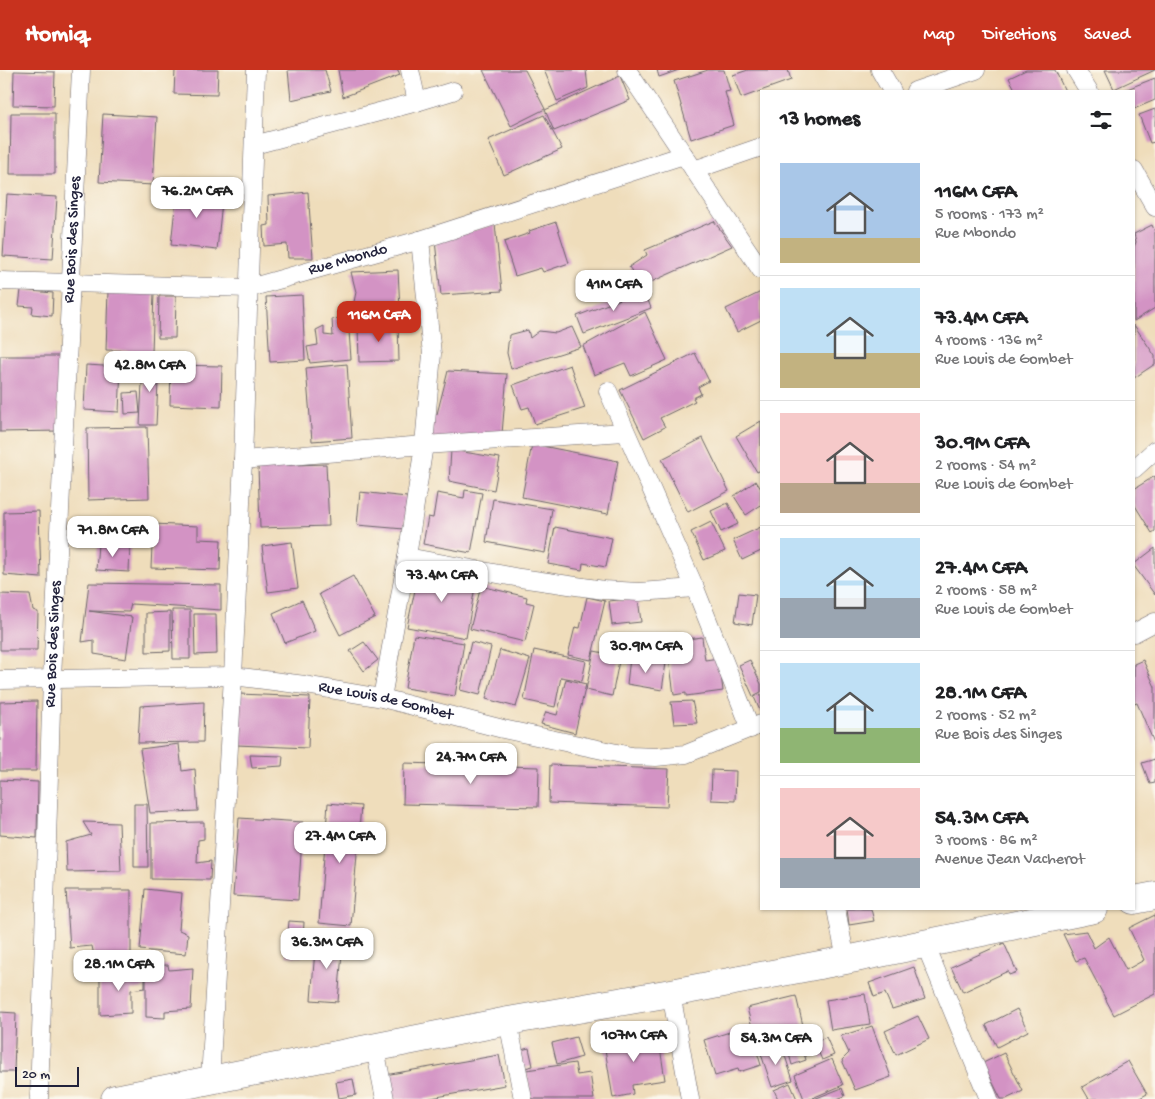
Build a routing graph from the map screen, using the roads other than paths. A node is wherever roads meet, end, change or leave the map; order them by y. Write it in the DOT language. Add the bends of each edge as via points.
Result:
graph roads {
  1 [pos="81,70"];
  2 [pos="256,70"];
  3 [pos="410,70"];
  4 [pos="627,70"];
  5 [pos="880,70"];
  6 [pos="976,70"];
  7 [pos="1076,70"];
  8 [pos="891,90"];
  9 [pos="921,90"];
  10 [pos="1087,90"];
  11 [pos="453,91"];
  12 [pos="417,102"];
  13 [pos="254,145"];
  14 [pos="760,147"];
  15 [pos="684,155"];
  16 [pos="694,170"];
  17 [pos="1135,172"];
  18 [pos="1155,207"];
  19 [pos="420,240"];
  20 [pos="760,269"];
  21 [pos="0,280"];
  22 [pos="72,282"];
  23 [pos="249,288"];
  24 [pos="608,391"];
  25 [pos="625,432"];
  26 [pos="424,445"];
  27 [pos="1155,450"];
  28 [pos="243,460"];
  29 [pos="1136,461"];
  30 [pos="407,557"];
  31 [pos="696,588"];
  32 [pos="1155,622"];
  33 [pos="1135,632"];
  34 [pos="233,676"];
  35 [pos="52,678"];
  36 [pos="0,680"];
  37 [pos="382,698"];
  38 [pos="756,727"];
  39 [pos="1155,896"];
  40 [pos="1135,900"];
  41 [pos="836,910"];
  42 [pos="1084,910"];
  43 [pos="1043,914"];
  44 [pos="925,944"];
  45 [pos="846,960"];
  46 [pos="671,993"];
  47 [pos="508,1021"];
  48 [pos="375,1048"];
  49 [pos="210,1081"];
  50 [pos="172,1094"];
  51 [pos="39,1099"];
  52 [pos="116,1099"];
  53 [pos="385,1099"];
  54 [pos="523,1099"];
  55 [pos="690,1099"];
  56 [pos="989,1099"];
  1 -- 22 [label="street, Rue Bois des Singes"];
  2 -- 13 [label="street"];
  3 -- 12 [label="street"];
  4 -- 15 [label="street"];
  5 -- 8 [label="street"];
  6 -- 9 [label="street"];
  7 -- 10 [label="street"];
  11 -- 12 [label="street"];
  12 -- 13 [label="street"];
  13 -- 23 [label="street"];
  14 -- 16 [label="street"];
  15 -- 16 [label="street"];
  15 -- 19 [label="street, Rue Mbondo"];
  16 -- 20 [label="street"];
  17 -- 18 [label="street"];
  19 -- 23 [label="street, Rue Mbondo"];
  19 -- 26 [label="street" via="432,354"];
  21 -- 22 [label="street, Rue Mbondo"];
  22 -- 23 [label="street, Rue Mbondo"];
  22 -- 35 [label="street, Rue Bois des Singes"];
  23 -- 28 [label="street"];
  24 -- 25 [label="street"];
  25 -- 26 [label="street"];
  25 -- 31 [label="street"];
  26 -- 28 [label="street"];
  26 -- 30 [label="street"];
  27 -- 29 [label="street"];
  28 -- 34 [label="street"];
  30 -- 31 [label="street" via="604,590 639,592"];
  30 -- 37 [label="street"];
  31 -- 38 [label="street"];
  32 -- 33 [label="street"];
  34 -- 35 [label="street, Rue Louis de Gombet"];
  34 -- 37 [label="street, Rue Louis de Gombet"];
  34 -- 49 [label="street"];
  35 -- 36 [label="street, Rue Louis de Gombet"];
  35 -- 51 [label="street, Rue Bois des Singes"];
  37 -- 38 [label="street, Rue Louis de Gombet" via="503,729 631,756 686,754"];
  39 -- 40 [label="highway"];
  41 -- 45 [label="street"];
  42 -- 43 [label="highway"];
  43 -- 44 [label="highway"];
  44 -- 45 [label="highway"];
  44 -- 56 [label="street"];
  45 -- 46 [label="highway"];
  46 -- 47 [label="highway"];
  46 -- 55 [label="street"];
  47 -- 48 [label="highway"];
  47 -- 54 [label="street"];
  48 -- 49 [label="highway"];
  48 -- 53 [label="street"];
  49 -- 50 [label="highway"];
  50 -- 52 [label="highway"];
}
